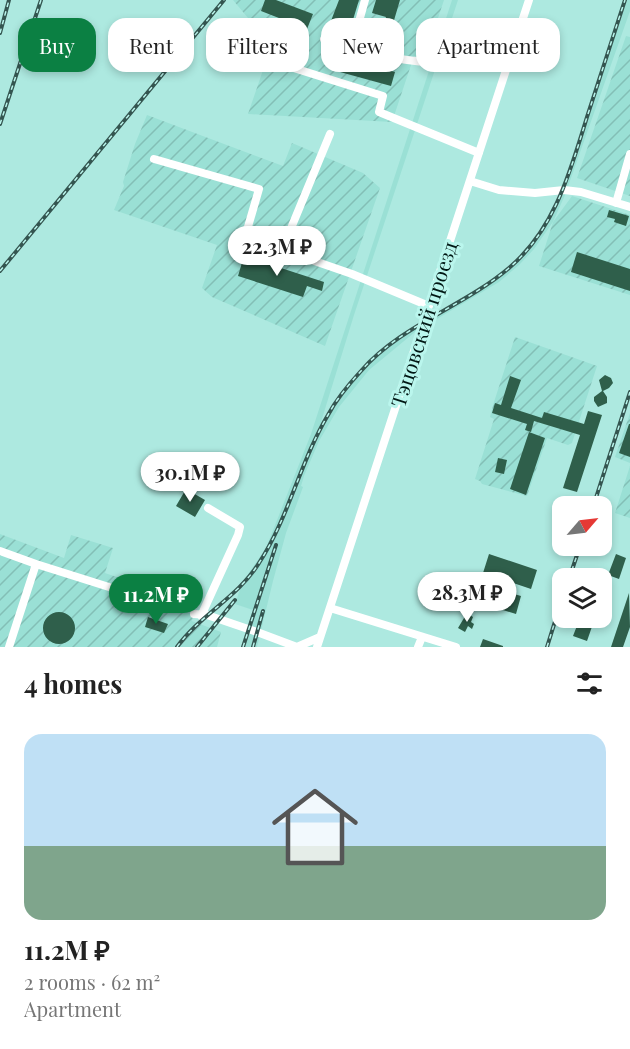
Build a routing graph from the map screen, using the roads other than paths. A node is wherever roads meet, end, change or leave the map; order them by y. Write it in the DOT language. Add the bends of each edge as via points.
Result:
graph roads {
  1 [pos="365,0"];
  2 [pos="529,0"];
  3 [pos="360,18"];
  4 [pos="523,18"];
  5 [pos="306,72"];
  6 [pos="505,72"];
  7 [pos="330,134"];
  8 [pos="479,153"];
  9 [pos="630,154"];
  10 [pos="154,159"];
  11 [pos="470,181"];
  12 [pos="616,203"];
  13 [pos="630,207"];
  14 [pos="282,250"];
  15 [pos="429,306"];
  16 [pos="208,508"];
  17 [pos="0,551"];
  18 [pos="36,564"];
  19 [pos="128,593"];
  20 [pos="330,608"];
  21 [pos="422,637"];
  22 [pos="321,638"];
  23 [pos="9,647"];
  24 [pos="297,647"];
  25 [pos="317,647"];
  26 [pos="418,647"];
  27 [pos="456,647"];
  1 -- 3 [label="street"];
  2 -- 4 [label="street, Тэцовский проезд"];
  5 -- 8 [label="street" via="383,96 380,112"];
  6 -- 8 [label="street, Тэцовский проезд"];
  7 -- 14 [label="street"];
  8 -- 11 [label="street, Тэцовский проезд"];
  9 -- 12 [label="street"];
  10 -- 14 [label="street" via="259,189 245,237"];
  11 -- 12 [label="street" via="499,190 581,192"];
  11 -- 15 [label="street, Тэцовский проезд"];
  12 -- 13 [label="street"];
  14 -- 15 [label="street"];
  15 -- 20 [label="street, Тэцовский проезд"];
  16 -- 24 [label="street" via="240,526 197,615 207,615"];
  17 -- 18 [label="street"];
  18 -- 19 [label="street"];
  18 -- 23 [label="street"];
  20 -- 21 [label="street"];
  20 -- 22 [label="street, Тэцовский проезд"];
  21 -- 26 [label="street"];
  21 -- 27 [label="street"];
  22 -- 24 [label="street"];
  22 -- 25 [label="street, Тэцовский проезд"];
}
